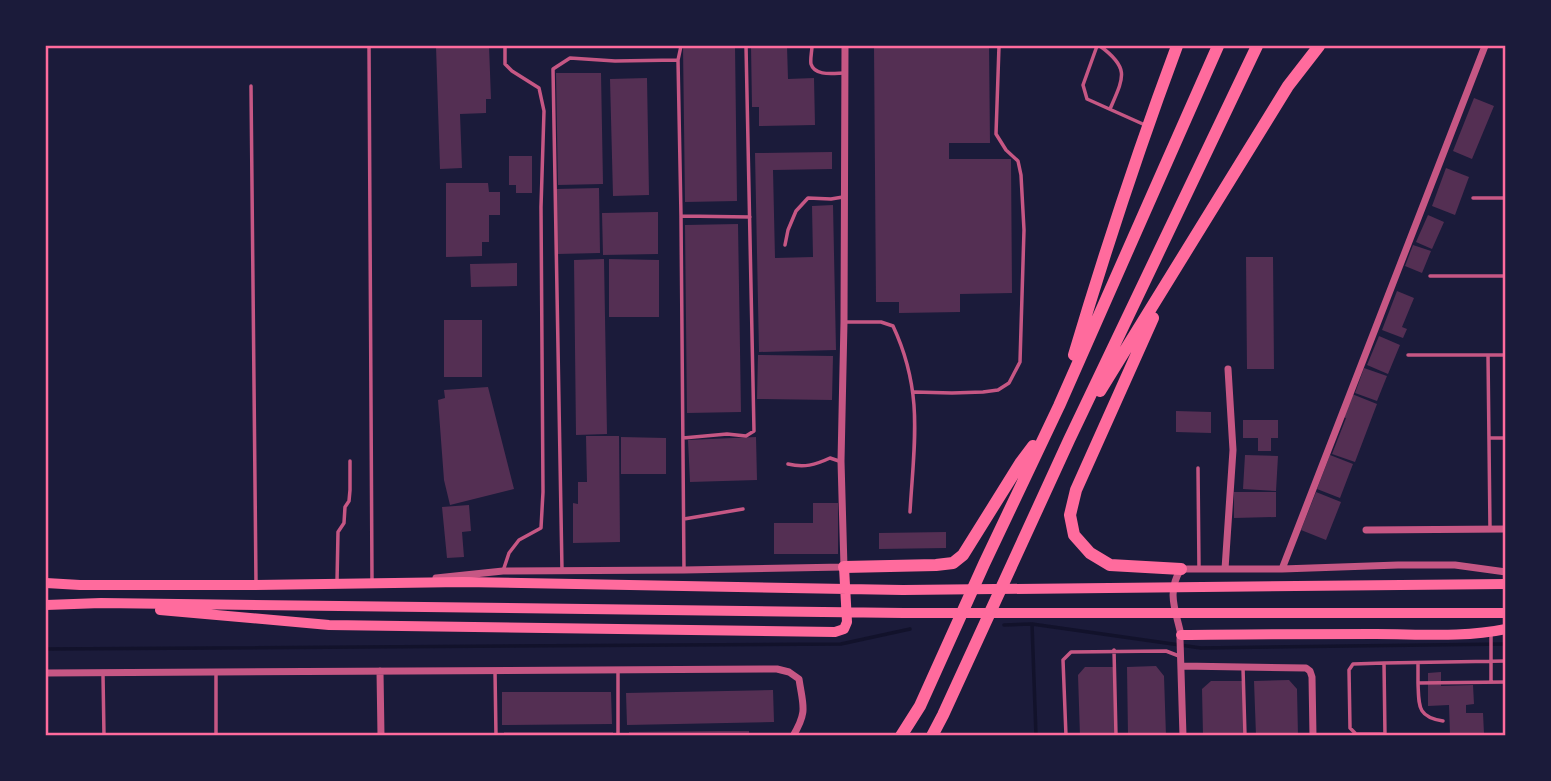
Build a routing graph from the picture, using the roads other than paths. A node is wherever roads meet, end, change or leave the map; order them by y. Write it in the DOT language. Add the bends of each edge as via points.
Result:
graph roads {
  1 [pos="369,46"];
  2 [pos="505,46"];
  3 [pos="681,46"];
  4 [pos="746,46"];
  5 [pos="812,46"];
  6 [pos="845,46"];
  7 [pos="999,46"];
  8 [pos="1099,46"];
  9 [pos="1177,46"];
  10 [pos="1218,46"];
  11 [pos="1257,46"];
  12 [pos="1312,46"];
  13 [pos="1319,46"];
  14 [pos="1485,46"];
  15 [pos="678,60"];
  16 [pos="1303,66"];
  17 [pos="845,73"];
  18 [pos="251,86"];
  19 [pos="1110,109"];
  20 [pos="1147,126"];
  21 [pos="843,197"];
  22 [pos="1474,198"];
  23 [pos="1506,198"];
  24 [pos="681,216"];
  25 [pos="750,217"];
  26 [pos="785,245"];
  27 [pos="1172,276"];
  28 [pos="1430,276"];
  29 [pos="1506,276"];
  30 [pos="844,322"];
  31 [pos="1408,355"];
  32 [pos="1488,355"];
  33 [pos="1506,355"];
  34 [pos="1228,369"];
  35 [pos="914,392"];
  36 [pos="1059,406"];
  37 [pos="1051,422"];
  38 [pos="683,438"];
  39 [pos="1489,438"];
  40 [pos="1506,438"];
  41 [pos="1069,440"];
  42 [pos="350,461"];
  43 [pos="841,461"];
  44 [pos="788,464"];
  45 [pos="1198,468"];
  46 [pos="743,509"];
  47 [pos="910,512"];
  48 [pos="684,519"];
  49 [pos="1490,529"];
  50 [pos="1506,529"];
  51 [pos="1366,530"];
  52 [pos="844,567"];
  53 [pos="1181,569"];
  54 [pos="1199,569"];
  55 [pos="1225,569"];
  56 [pos="1282,569"];
  57 [pos="562,570"];
  58 [pos="684,570"];
  59 [pos="503,571"];
  60 [pos="1506,572"];
  61 [pos="46,583"];
  62 [pos="372,583"];
  63 [pos="390,583"];
  64 [pos="337,584"];
  65 [pos="1506,584"];
  66 [pos="256,585"];
  67 [pos="101,604"];
  68 [pos="46,605"];
  69 [pos="1506,613"];
  70 [pos="1506,629"];
  71 [pos="1491,636"];
  72 [pos="1180,637"];
  73 [pos="1114,650"];
  74 [pos="1181,655"];
  75 [pos="1491,662"];
  76 [pos="1506,662"];
  77 [pos="1384,663"];
  78 [pos="1418,663"];
  79 [pos="1243,666"];
  80 [pos="1182,667"];
  81 [pos="618,670"];
  82 [pos="380,671"];
  83 [pos="495,671"];
  84 [pos="216,672"];
  85 [pos="46,673"];
  86 [pos="103,673"];
  87 [pos="1491,682"];
  88 [pos="1506,682"];
  89 [pos="1418,683"];
  90 [pos="1443,721"];
  91 [pos="1385,735"];
  92 [pos="104,736"];
  93 [pos="216,736"];
  94 [pos="381,736"];
  95 [pos="496,736"];
  96 [pos="618,736"];
  97 [pos="793,736"];
  98 [pos="901,736"];
  99 [pos="932,736"];
  100 [pos="1066,736"];
  101 [pos="1115,736"];
  102 [pos="1183,736"];
  103 [pos="1245,736"];
  104 [pos="1313,736"];
  1 -- 62 [label="lane"];
  2 -- 59 [label="lane" via="505,64 539,88 544,111 543,492 541,528 519,540"];
  3 -- 15 [label="lane"];
  4 -- 25 [label="lane"];
  5 -- 17 [label="lane" via="811,65 816,71"];
  6 -- 17 [label="street"];
  7 -- 35 [label="lane" via="996,134 1018,161 1021,175 1020,362 1009,383 998,390"];
  8 -- 19 [label="lane" via="1114,56 1122,69"];
  8 -- 19 [label="lane" via="1084,92 1087,99"];
  9 -- 20 [label="highway"];
  10 -- 36 [label="highway"];
  11 -- 41 [label="highway"];
  12 -- 16 [label="highway"];
  13 -- 16 [label="highway"];
  14 -- 56 [label="street"];
  15 -- 24 [label="lane"];
  15 -- 57 [label="lane" via="570,58 553,69"];
  16 -- 27 [label="highway"];
  17 -- 21 [label="street"];
  18 -- 66 [label="lane"];
  19 -- 20 [label="lane"];
  20 -- 36 [label="highway"];
  21 -- 26 [label="lane" via="808,198 796,211"];
  21 -- 30 [label="street"];
  22 -- 23 [label="lane"];
  24 -- 25 [label="lane"];
  24 -- 38 [label="lane"];
  25 -- 38 [label="lane" via="754,431 747,436"];
  27 -- 41 [label="highway"];
  27 -- 53 [label="highway" via="1076,490 1070,515 1074,535 1090,553 1110,565"];
  28 -- 29 [label="lane"];
  30 -- 35 [label="lane" via="893,326 904,349"];
  30 -- 43 [label="street"];
  31 -- 32 [label="lane"];
  32 -- 33 [label="lane"];
  32 -- 39 [label="lane"];
  34 -- 55 [label="street" via="1233,450"];
  35 -- 47 [label="lane"];
  36 -- 37 [label="highway"];
  37 -- 52 [label="highway" via="963,555 953,563"];
  37 -- 98 [label="highway" via="920,706"];
  38 -- 48 [label="lane"];
  39 -- 40 [label="lane"];
  39 -- 49 [label="lane"];
  41 -- 99 [label="highway"];
  42 -- 64 [label="lane" via="349,502 338,532"];
  43 -- 44 [label="lane" via="830,458 815,466"];
  43 -- 52 [label="street"];
  45 -- 54 [label="lane"];
  46 -- 48 [label="lane"];
  48 -- 58 [label="lane"];
  49 -- 50 [label="street"];
  49 -- 51 [label="street"];
  52 -- 58 [label="street"];
  52 -- 67 [label="main road" via="847,622 835,632 329,625"];
  53 -- 54 [label="street"];
  53 -- 72 [label="street" via="1173,593"];
  54 -- 55 [label="street"];
  55 -- 56 [label="street"];
  56 -- 60 [label="street" via="1455,565"];
  57 -- 58 [label="street"];
  57 -- 59 [label="street"];
  59 -- 63 [label="street"];
  61 -- 66 [label="main road"];
  62 -- 63 [label="main road"];
  62 -- 64 [label="main road"];
  63 -- 65 [label="main road" via="903,590"];
  64 -- 66 [label="main road"];
  67 -- 68 [label="main road"];
  67 -- 69 [label="main road" via="904,613"];
  70 -- 71 [label="main road"];
  71 -- 72 [label="main road"];
  71 -- 75 [label="lane"];
  72 -- 74 [label="street"];
  73 -- 74 [label="lane"];
  73 -- 100 [label="lane" via="1071,652 1063,660"];
  73 -- 101 [label="lane"];
  74 -- 80 [label="street"];
  75 -- 76 [label="lane"];
  75 -- 78 [label="lane"];
  75 -- 87 [label="lane"];
  77 -- 78 [label="lane"];
  77 -- 91 [label="lane"];
  77 -- 91 [label="lane" via="1353,664 1349,670 1352,732"];
  78 -- 89 [label="lane"];
  79 -- 80 [label="street"];
  79 -- 103 [label="lane"];
  79 -- 104 [label="street" via="1310,671"];
  80 -- 102 [label="street"];
  81 -- 83 [label="street"];
  81 -- 96 [label="lane"];
  81 -- 97 [label="street" via="789,672 799,679 804,712"];
  82 -- 83 [label="street"];
  82 -- 84 [label="street"];
  82 -- 94 [label="street"];
  83 -- 95 [label="lane"];
  84 -- 86 [label="street"];
  84 -- 93 [label="lane"];
  85 -- 86 [label="street"];
  86 -- 92 [label="lane"];
  87 -- 88 [label="lane"];
  87 -- 89 [label="lane"];
  89 -- 90 [label="lane" via="1422,712 1429,719"];
}
